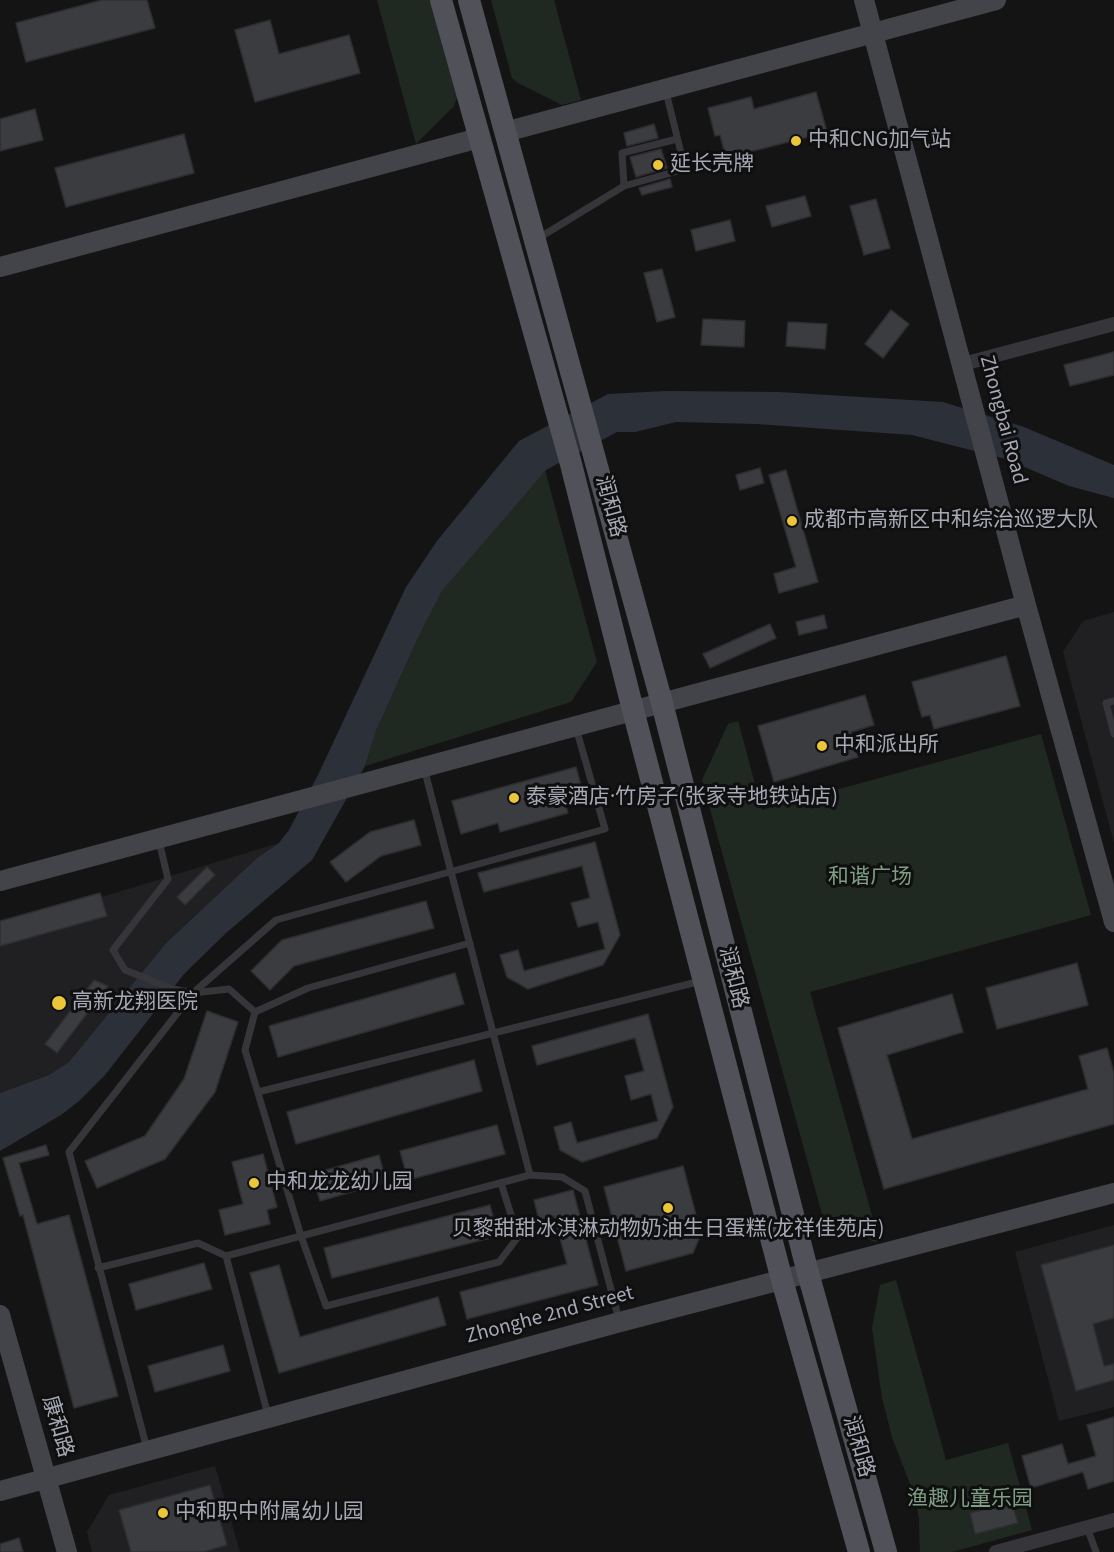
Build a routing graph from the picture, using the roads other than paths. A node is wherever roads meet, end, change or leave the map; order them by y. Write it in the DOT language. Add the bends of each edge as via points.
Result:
graph roads {
  1 [pos="441,0"];
  2 [pos="469,0"];
  3 [pos="864,0"];
  4 [pos="996,0"];
  5 [pos="873,33"];
  6 [pos="665,89"];
  7 [pos="505,132"];
  8 [pos="479,138"];
  9 [pos="677,139"];
  10 [pos="624,186"];
  11 [pos="535,240"];
  12 [pos="0,267"];
  13 [pos="1114,324"];
  14 [pos="963,364"];
  15 [pos="1026,605"];
  16 [pos="1114,701"];
  17 [pos="662,703"];
  18 [pos="633,710"];
  19 [pos="576,726"];
  20 [pos="1114,734"];
  21 [pos="424,767"];
  22 [pos="159,838"];
  23 [pos="451,872"];
  24 [pos="0,881"];
  25 [pos="1114,922"];
  26 [pos="470,943"];
  27 [pos="704,980"];
  28 [pos="193,993"];
  29 [pos="255,1012"];
  30 [pos="493,1033"];
  31 [pos="258,1092"];
  32 [pos="530,1175"];
  33 [pos="501,1183"];
  34 [pos="1114,1193"];
  35 [pos="1114,1206"];
  36 [pos="302,1236"];
  37 [pos="226,1256"];
  38 [pos="98,1268"];
  39 [pos="810,1278"];
  40 [pos="784,1285"];
  41 [pos="0,1315"];
  42 [pos="620,1322"];
  43 [pos="269,1417"];
  44 [pos="147,1451"];
  45 [pos="47,1483"];
  46 [pos="0,1491"];
  47 [pos="0,1500"];
  48 [pos="1114,1520"];
  49 [pos="1087,1527"];
  50 [pos="1098,1551"];
  51 [pos="67,1552"];
  52 [pos="859,1552"];
  53 [pos="886,1552"];
  54 [pos="996,1552"];
  1 -- 8 [label="main road, 润和路"];
  2 -- 7 [label="main road, 润和路"];
  3 -- 5 [label="street, Zhongbai Road"];
  4 -- 5 [label="street"];
  5 -- 6 [label="street"];
  5 -- 14 [label="street, Zhongbai Road"];
  6 -- 7 [label="street"];
  6 -- 9 [label="lane"];
  7 -- 11 [label="main road, 润和路"];
  8 -- 12 [label="street"];
  8 -- 18 [label="main road, 润和路" via="571,464"];
  9 -- 10 [label="lane" via="622,153"];
  9 -- 10 [label="lane" via="685,169"];
  10 -- 11 [label="lane"];
  11 -- 17 [label="main road, 润和路"];
  13 -- 14 [label="street"];
  14 -- 15 [label="street, Zhongbai Road"];
  15 -- 17 [label="street"];
  15 -- 25 [label="street, Zhongbai Road"];
  16 -- 20 [label="lane" via="1106,703"];
  17 -- 18 [label="street"];
  17 -- 39 [label="main road, 润和路"];
  18 -- 19 [label="street"];
  18 -- 27 [label="main road, 润和路"];
  19 -- 21 [label="street"];
  19 -- 23 [label="lane" via="605,829"];
  21 -- 22 [label="street"];
  21 -- 23 [label="lane"];
  22 -- 24 [label="street"];
  22 -- 28 [label="lane" via="168,879 113,950 125,970"];
  23 -- 26 [label="lane"];
  23 -- 28 [label="lane" via="276,920"];
  26 -- 29 [label="lane" via="308,988"];
  26 -- 30 [label="lane"];
  27 -- 30 [label="lane"];
  27 -- 40 [label="main road, 润和路"];
  28 -- 29 [label="lane" via="228,989"];
  28 -- 38 [label="lane" via="69,1152"];
  29 -- 31 [label="lane" via="245,1050"];
  30 -- 31 [label="lane"];
  30 -- 32 [label="lane"];
  31 -- 36 [label="lane"];
  32 -- 33 [label="lane"];
  32 -- 42 [label="lane" via="562,1177 585,1191"];
  33 -- 36 [label="lane"];
  33 -- 36 [label="lane" via="518,1237 499,1262 326,1306"];
  34 -- 39 [label="street, Zhonghe 2nd Street"];
  35 -- 39 [label="street, Zhonghe 2nd Street"];
  36 -- 37 [label="lane"];
  37 -- 38 [label="lane" via="198,1243"];
  37 -- 43 [label="lane"];
  38 -- 44 [label="lane"];
  39 -- 40 [label="street, Zhonghe 2nd Street"];
  39 -- 53 [label="main road, 润和路"];
  40 -- 42 [label="street, Zhonghe 2nd Street"];
  40 -- 45 [label="street, Zhonghe 2nd Street"];
  40 -- 52 [label="main road, 润和路"];
  41 -- 45 [label="street, 康和路"];
  42 -- 43 [label="street, Zhonghe 2nd Street"];
  43 -- 44 [label="street, Zhonghe 2nd Street"];
  44 -- 45 [label="street, Zhonghe 2nd Street"];
  45 -- 46 [label="street, Zhonghe 2nd Street"];
  45 -- 47 [label="street, Zhonghe 2nd Street"];
  45 -- 51 [label="street, 康和路"];
  48 -- 49 [label="street"];
  49 -- 50 [label="lane"];
  49 -- 54 [label="street"];
}
